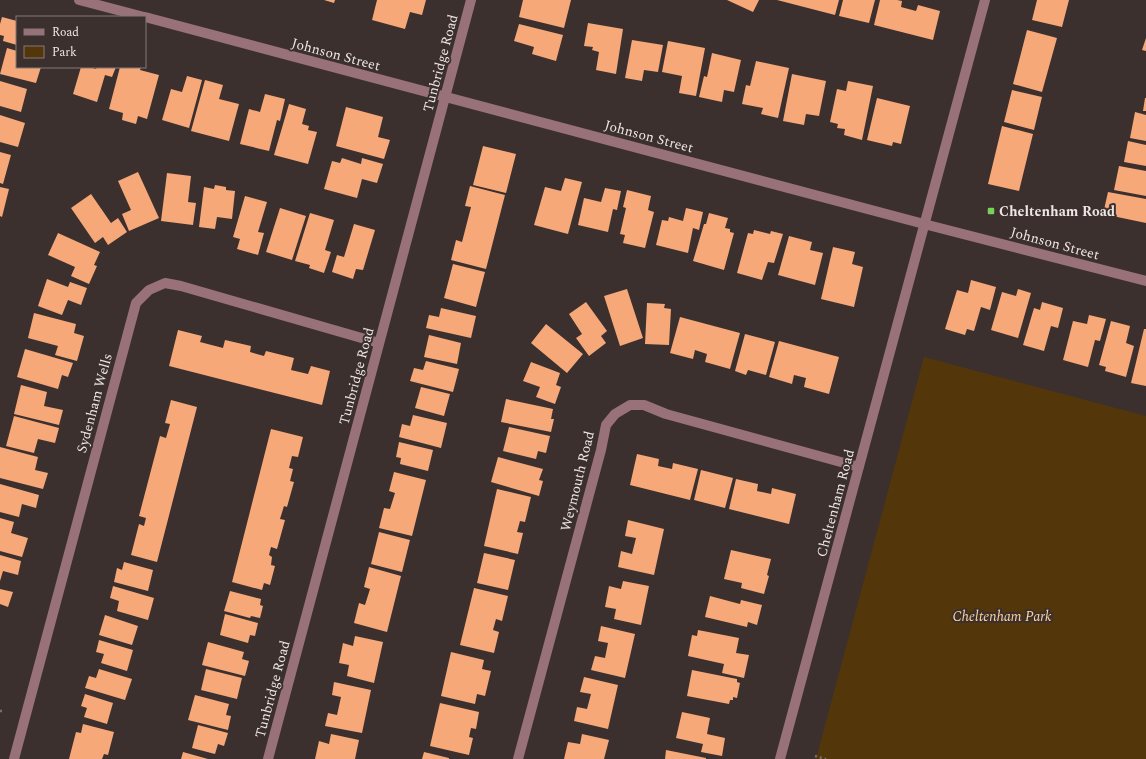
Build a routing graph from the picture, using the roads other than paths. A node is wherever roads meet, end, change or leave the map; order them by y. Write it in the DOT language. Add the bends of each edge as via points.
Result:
graph roads {
  1 [pos="79,0"];
  2 [pos="471,0"];
  3 [pos="985,0"];
  4 [pos="140,16"];
  5 [pos="146,18"];
  6 [pos="445,97"];
  7 [pos="924,224"];
  8 [pos="1146,281"];
  9 [pos="379,343"];
  10 [pos="859,467"];
  11 [pos="14,759"];
  12 [pos="268,759"];
  13 [pos="518,759"];
  14 [pos="780,759"];
  1 -- 4 [label="street, Johnson Street"];
  2 -- 6 [label="street, Tunbridge Road"];
  3 -- 7 [label="street, Cheltenham Road"];
  5 -- 6 [label="street, Johnson Street"];
  6 -- 7 [label="street, Johnson Street"];
  6 -- 9 [label="street, Tunbridge Road"];
  7 -- 8 [label="street, Johnson Street"];
  7 -- 10 [label="street, Cheltenham Road"];
  9 -- 11 [label="street, Sydenham Wells" via="165,283 149,290 136,302"];
  9 -- 12 [label="street, Tunbridge Road"];
  10 -- 13 [label="street, Weymouth Road" via="666,414 644,404 630,405 615,414 606,425"];
  10 -- 14 [label="street, Cheltenham Road"];
}
